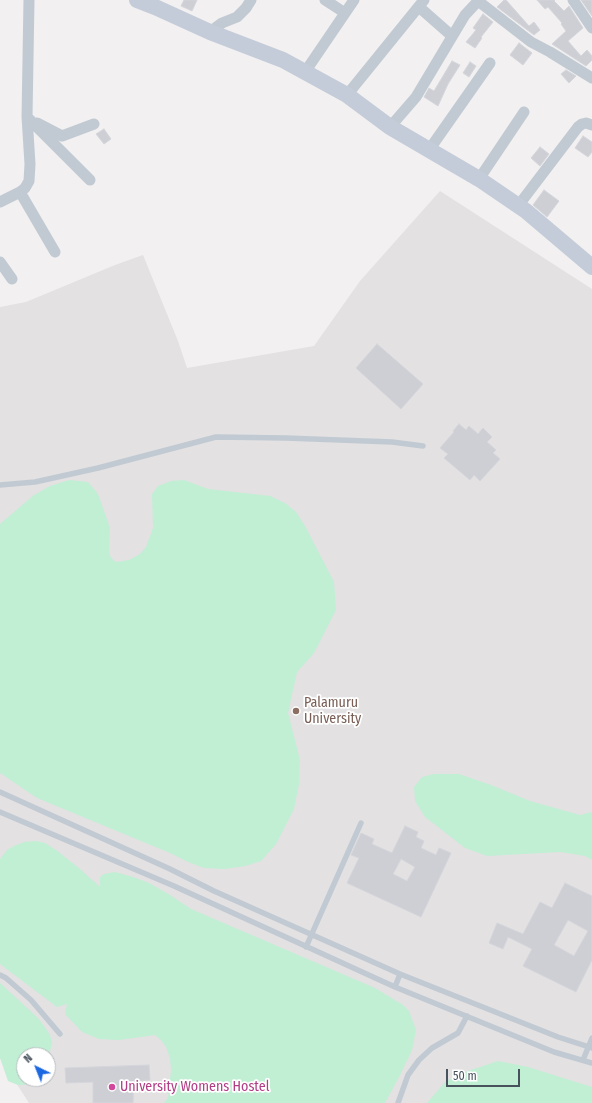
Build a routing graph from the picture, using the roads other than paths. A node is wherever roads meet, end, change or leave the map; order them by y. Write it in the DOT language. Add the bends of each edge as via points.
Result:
graph roads {
  1 [pos="29,0"];
  2 [pos="137,0"];
  3 [pos="251,0"];
  4 [pos="325,0"];
  5 [pos="354,0"];
  6 [pos="573,0"];
  7 [pos="479,1"];
  8 [pos="421,4"];
  9 [pos="345,13"];
  10 [pos="592,28"];
  11 [pos="210,32"];
  12 [pos="452,36"];
  13 [pos="490,63"];
  14 [pos="305,72"];
  15 [pos="592,78"];
  16 [pos="347,95"];
  17 [pos="524,112"];
  18 [pos="27,117"];
  19 [pos="94,124"];
  20 [pos="592,125"];
  21 [pos="390,127"];
  22 [pos="429,150"];
  23 [pos="479,179"];
  24 [pos="90,180"];
  25 [pos="20,192"];
  26 [pos="0,202"];
  27 [pos="518,206"];
  28 [pos="55,252"];
  29 [pos="0,262"];
  30 [pos="592,267"];
  31 [pos="12,279"];
  32 [pos="423,446"];
  33 [pos="0,485"];
  34 [pos="0,792"];
  35 [pos="0,812"];
  36 [pos="360,823"];
  37 [pos="311,934"];
  38 [pos="306,947"];
  39 [pos="400,974"];
  40 [pos="0,975"];
  41 [pos="395,987"];
  42 [pos="467,1016"];
  43 [pos="60,1034"];
  44 [pos="592,1038"];
  45 [pos="590,1047"];
  46 [pos="583,1060"];
  47 [pos="592,1063"];
  48 [pos="398,1103"];
  1 -- 18 [label="street"];
  2 -- 11 [label="street"];
  3 -- 11 [label="street" via="237,17 222,23"];
  4 -- 9 [label="street"];
  5 -- 9 [label="street"];
  6 -- 10 [label="street"];
  7 -- 12 [label="street"];
  7 -- 15 [label="street" via="530,42"];
  8 -- 12 [label="street"];
  8 -- 16 [label="street"];
  9 -- 14 [label="street"];
  11 -- 14 [label="street" via="283,60"];
  12 -- 21 [label="street" via="416,97"];
  13 -- 22 [label="street"];
  14 -- 16 [label="street"];
  16 -- 21 [label="street"];
  17 -- 23 [label="street"];
  18 -- 19 [label="street" via="62,136"];
  18 -- 24 [label="street"];
  18 -- 25 [label="street" via="29,181"];
  20 -- 27 [label="street" via="586,123 578,127"];
  21 -- 22 [label="street"];
  22 -- 23 [label="street"];
  23 -- 27 [label="street"];
  25 -- 26 [label="street"];
  25 -- 28 [label="street"];
  27 -- 30 [label="street"];
  29 -- 31 [label="street"];
  32 -- 33 [label="lane" via="392,442 216,437 91,470 35,482"];
  34 -- 37 [label="lane"];
  35 -- 38 [label="lane" via="174,886"];
  36 -- 37 [label="lane"];
  37 -- 38 [label="lane"];
  37 -- 39 [label="lane"];
  38 -- 41 [label="lane"];
  39 -- 41 [label="lane"];
  39 -- 45 [label="lane" via="558,1037"];
  40 -- 43 [label="lane" via="32,1000"];
  41 -- 42 [label="lane"];
  42 -- 46 [label="lane" via="554,1052"];
  42 -- 48 [label="lane" via="458,1033 432,1048 419,1060 408,1075"];
  44 -- 45 [label="lane"];
  45 -- 46 [label="lane"];
  46 -- 47 [label="lane"];
}
